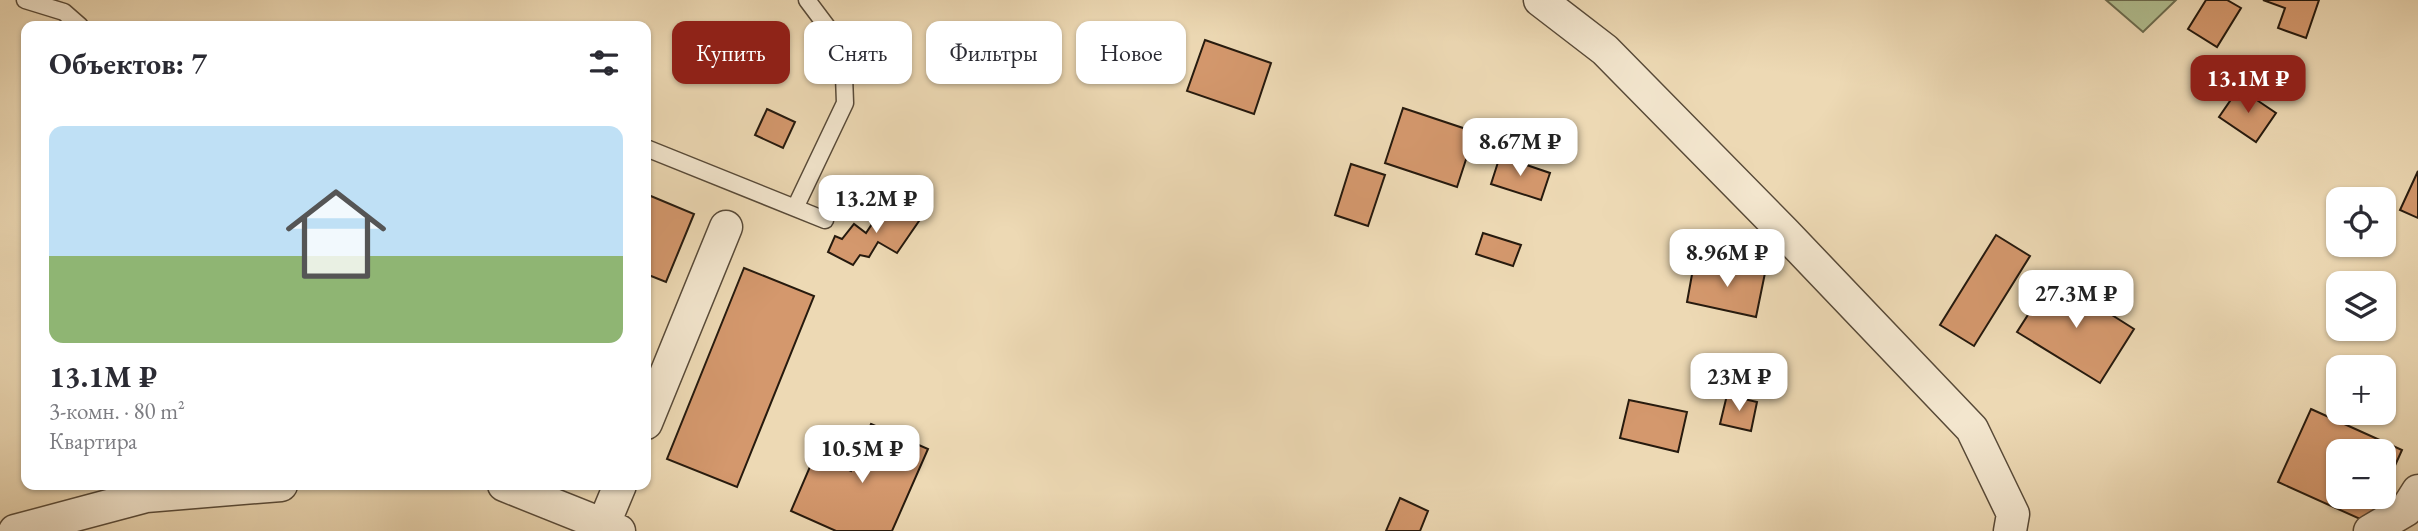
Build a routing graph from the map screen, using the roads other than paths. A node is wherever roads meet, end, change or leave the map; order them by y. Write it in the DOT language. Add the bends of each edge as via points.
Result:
graph roads {
  1 [pos="25,0"];
  2 [pos="807,0"];
  3 [pos="1540,0"];
  4 [pos="74,21"];
  5 [pos="651,150"];
  6 [pos="795,208"];
  7 [pos="825,220"];
  8 [pos="726,227"];
  9 [pos="651,411"];
  10 [pos="220,490"];
  11 [pos="516,490"];
  12 [pos="619,490"];
  13 [pos="2418,491"];
  14 [pos="611,528"];
  15 [pos="15,531"];
  16 [pos="2010,531"];
  17 [pos="2370,531"];
  1 -- 4 [label="lane" via="64,12"];
  2 -- 6 [label="lane" via="843,48 845,103"];
  3 -- 16 [label="street" via="1605,50 1972,429 2013,514"];
  5 -- 6 [label="lane"];
  6 -- 7 [label="lane"];
  8 -- 9 [label="street"];
  10 -- 15 [label="street" via="146,496"];
  11 -- 14 [label="street"];
  12 -- 14 [label="street"];
  13 -- 17 [label="street" via="2406,510"];
}
